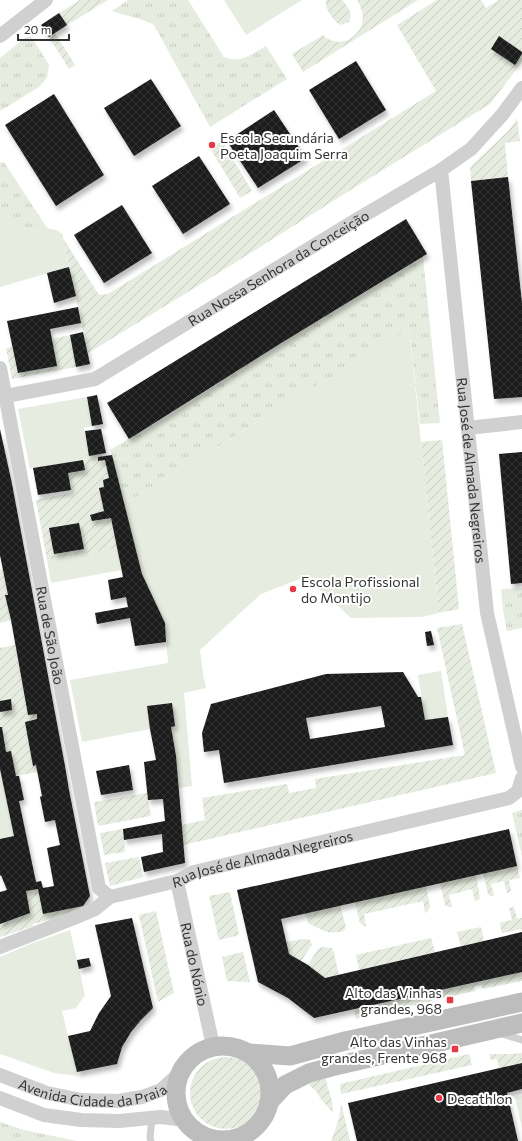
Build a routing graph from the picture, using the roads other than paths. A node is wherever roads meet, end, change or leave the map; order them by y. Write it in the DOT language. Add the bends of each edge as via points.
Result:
graph roads {
  1 [pos="46,0"];
  2 [pos="0,36"];
  3 [pos="522,89"];
  4 [pos="441,170"];
  5 [pos="0,368"];
  6 [pos="6,396"];
  7 [pos="522,422"];
  8 [pos="468,428"];
  9 [pos="522,767"];
  10 [pos="522,778"];
  11 [pos="177,881"];
  12 [pos="110,897"];
  13 [pos="0,947"];
  14 [pos="522,1002"];
  15 [pos="522,1023"];
  16 [pos="489,1030"];
  17 [pos="522,1040"];
  18 [pos="213,1046"];
  19 [pos="249,1053"];
  20 [pos="180,1073"];
  21 [pos="0,1075"];
  22 [pos="0,1098"];
  23 [pos="269,1102"];
  24 [pos="152,1118"];
  25 [pos="185,1120"];
  26 [pos="256,1133"];
  27 [pos="212,1140"];
  28 [pos="151,1141"];
  1 -- 2 [label="street"];
  3 -- 4 [label="street, Rua Nossa Senhora da Conceição" via="471,149"];
  4 -- 6 [label="street, Rua Nossa Senhora da Conceição" via="95,379"];
  4 -- 8 [label="street, Rua José de Almada Negreiros"];
  5 -- 6 [label="street, Rua de São João"];
  6 -- 12 [label="street, Rua de São João" via="99,888"];
  7 -- 8 [label="street"];
  8 -- 9 [label="street, Rua José de Almada Negreiros" via="487,613"];
  10 -- 11 [label="street, Rua José de Almada Negreiros" via="518,791 508,798 194,872"];
  11 -- 12 [label="street, Rua José de Almada Negreiros"];
  11 -- 18 [label="street, Rua do Nónio"];
  12 -- 13 [label="street, Rua José de Almada Negreiros" via="95,909"];
  14 -- 19 [label="street" via="290,1056"];
  15 -- 16 [label="street"];
  16 -- 17 [label="lane"];
  16 -- 23 [label="street" via="309,1073 285,1085"];
  18 -- 19 [label="street" via="225,1045"];
  18 -- 20 [label="street" via="199,1052 188,1061"];
  19 -- 23 [label="street" via="260,1063 267,1075 270,1088"];
  20 -- 21 [label="street, Avenida Cidade da Praia" via="161,1090 142,1097 118,1101 82,1100 47,1093"];
  20 -- 25 [label="street" via="176,1097"];
  22 -- 24 [label="street, Avenida Cidade da Praia" via="44,1115 81,1120 119,1121"];
  23 -- 26 [label="street"];
  24 -- 25 [label="street, Avenida Cidade da Praia"];
  24 -- 28 [label="lane"];
  25 -- 27 [label="street" via="196,1132"];
  26 -- 27 [label="street"];
}
